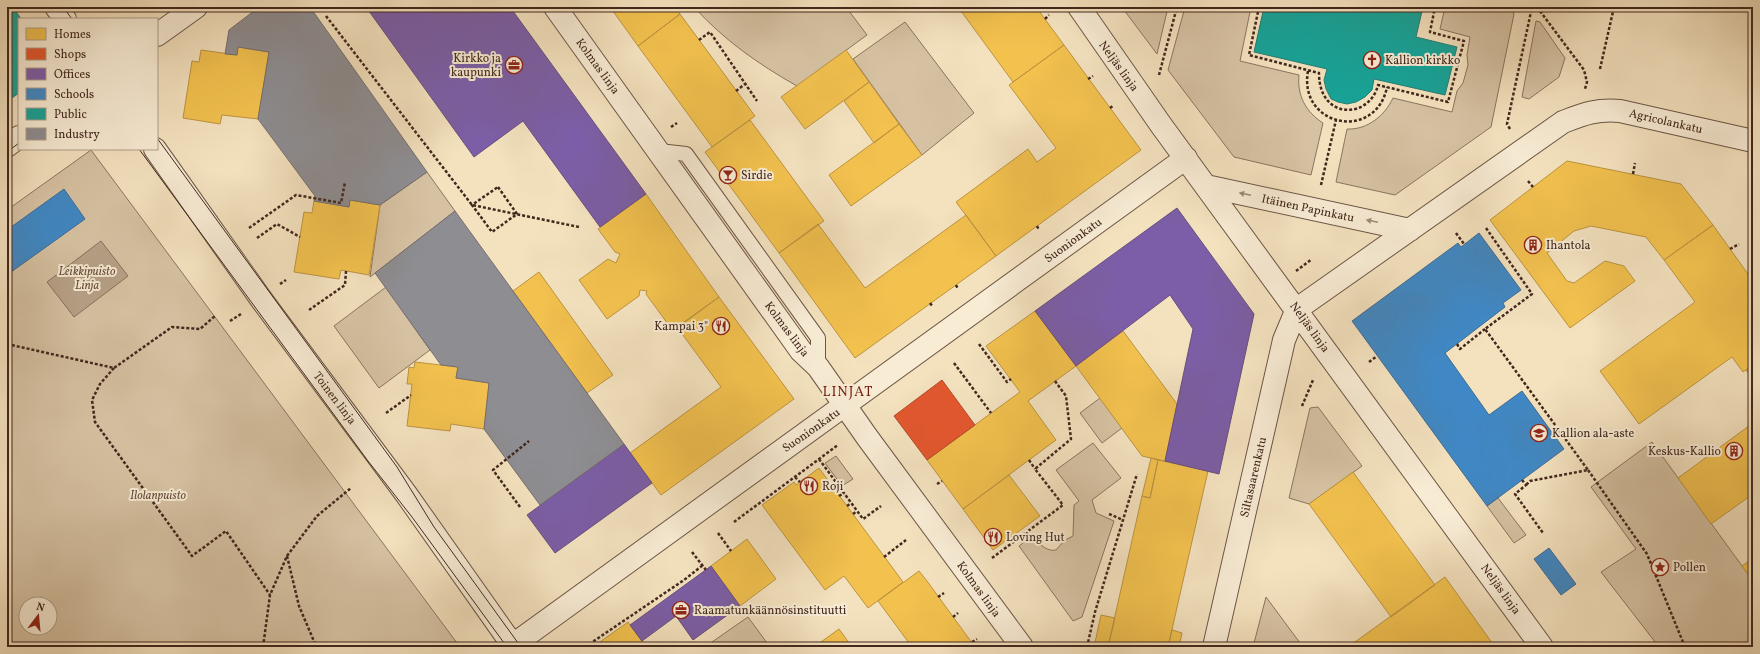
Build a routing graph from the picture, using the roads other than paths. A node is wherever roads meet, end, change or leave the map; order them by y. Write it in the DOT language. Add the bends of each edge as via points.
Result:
graph roads {
  1 [pos="56,7"];
  2 [pos="196,7"];
  3 [pos="555,7"];
  4 [pos="1079,7"];
  5 [pos="64,18"];
  6 [pos="158,34"];
  7 [pos="18,138"];
  8 [pos="1753,141"];
  9 [pos="7,146"];
  10 [pos="156,150"];
  11 [pos="659,151"];
  12 [pos="1186,158"];
  13 [pos="1206,186"];
  14 [pos="1410,230"];
  15 [pos="1297,309"];
  16 [pos="818,367"];
  17 [pos="845,406"];
  18 [pos="514,646"];
  19 [pos="1022,647"];
  20 [pos="1214,647"];
  21 [pos="1542,647"];
  1 -- 5 [label="street"];
  2 -- 6 [label="street"];
  3 -- 11 [label="street, Kolmas linja"];
  4 -- 12 [label="street, Neljäs linja"];
  7 -- 9 [label="street"];
  8 -- 14 [label="street, Agricolankatu" via="1620,111 1601,110 1563,122"];
  10 -- 18 [label="street, Toinen linja"];
  11 -- 16 [label="street, Kolmas linja" via="801,351"];
  11 -- 16 [label="lane" via="686,154 707,181 818,338"];
  12 -- 13 [label="street, Neljäs linja"];
  12 -- 17 [label="street, Suonionkatu"];
  14 -- 13 [label="street, Itäinen Papinkatu, one-way"];
  13 -- 15 [label="street, Neljäs linja"];
  14 -- 15 [label="street"];
  15 -- 20 [label="street, Siltasaarenkatu" via="1284,340"];
  15 -- 21 [label="street, Neljäs linja"];
  16 -- 17 [label="street, Kolmas linja"];
  17 -- 18 [label="street, Suonionkatu"];
  17 -- 19 [label="street, Kolmas linja"];
}
